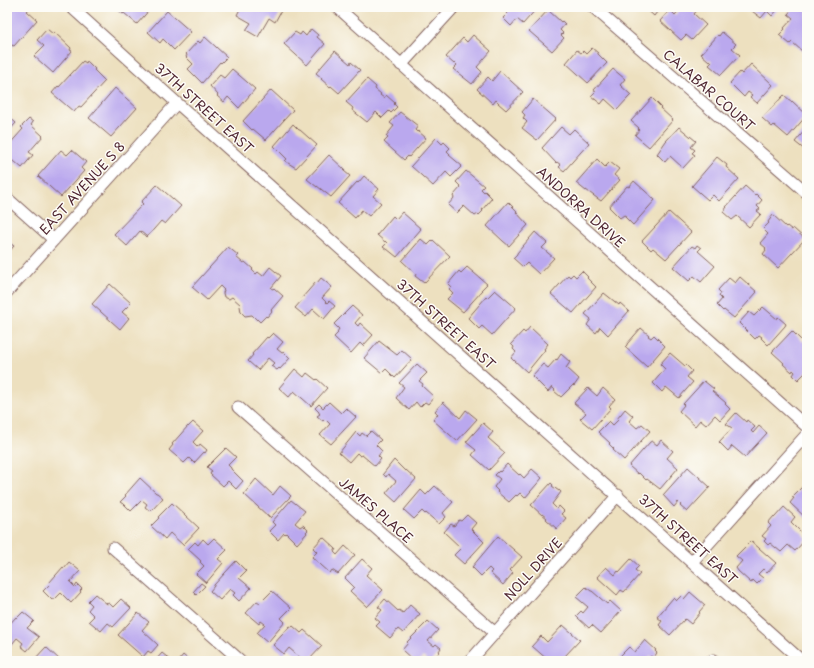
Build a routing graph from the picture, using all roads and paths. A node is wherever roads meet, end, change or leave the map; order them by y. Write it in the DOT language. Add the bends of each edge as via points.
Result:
graph roads {
  1 [pos="71,7"];
  2 [pos="337,7"];
  3 [pos="454,7"];
  4 [pos="593,7"];
  5 [pos="402,65"];
  6 [pos="177,103"];
  7 [pos="807,193"];
  8 [pos="7,198"];
  9 [pos="54,240"];
  10 [pos="7,292"];
  11 [pos="238,407"];
  12 [pos="807,427"];
  13 [pos="807,434"];
  14 [pos="618,495"];
  15 [pos="113,548"];
  16 [pos="692,562"];
  17 [pos="495,633"];
  18 [pos="242,661"];
  19 [pos="470,661"];
  20 [pos="802,661"];
  1 -- 6 [label="street, 37TH STREET EAST"];
  2 -- 5 [label="street, ANDORRA DRIVE"];
  3 -- 5 [label="street"];
  4 -- 7 [label="street, CALABAR COURT"];
  5 -- 12 [label="street, ANDORRA DRIVE"];
  6 -- 9 [label="street, EAST AVENUE S 8"];
  6 -- 14 [label="street, 37TH STREET EAST"];
  8 -- 9 [label="street"];
  9 -- 10 [label="street, EAST AVENUE S 8"];
  11 -- 17 [label="street, JAMES PLACE"];
  13 -- 16 [label="street"];
  14 -- 16 [label="street, 37TH STREET EAST"];
  14 -- 17 [label="street, NOLL DRIVE"];
  15 -- 18 [label="street"];
  16 -- 20 [label="street, 37TH STREET EAST"];
  17 -- 19 [label="street, NOLL DRIVE"];
}
